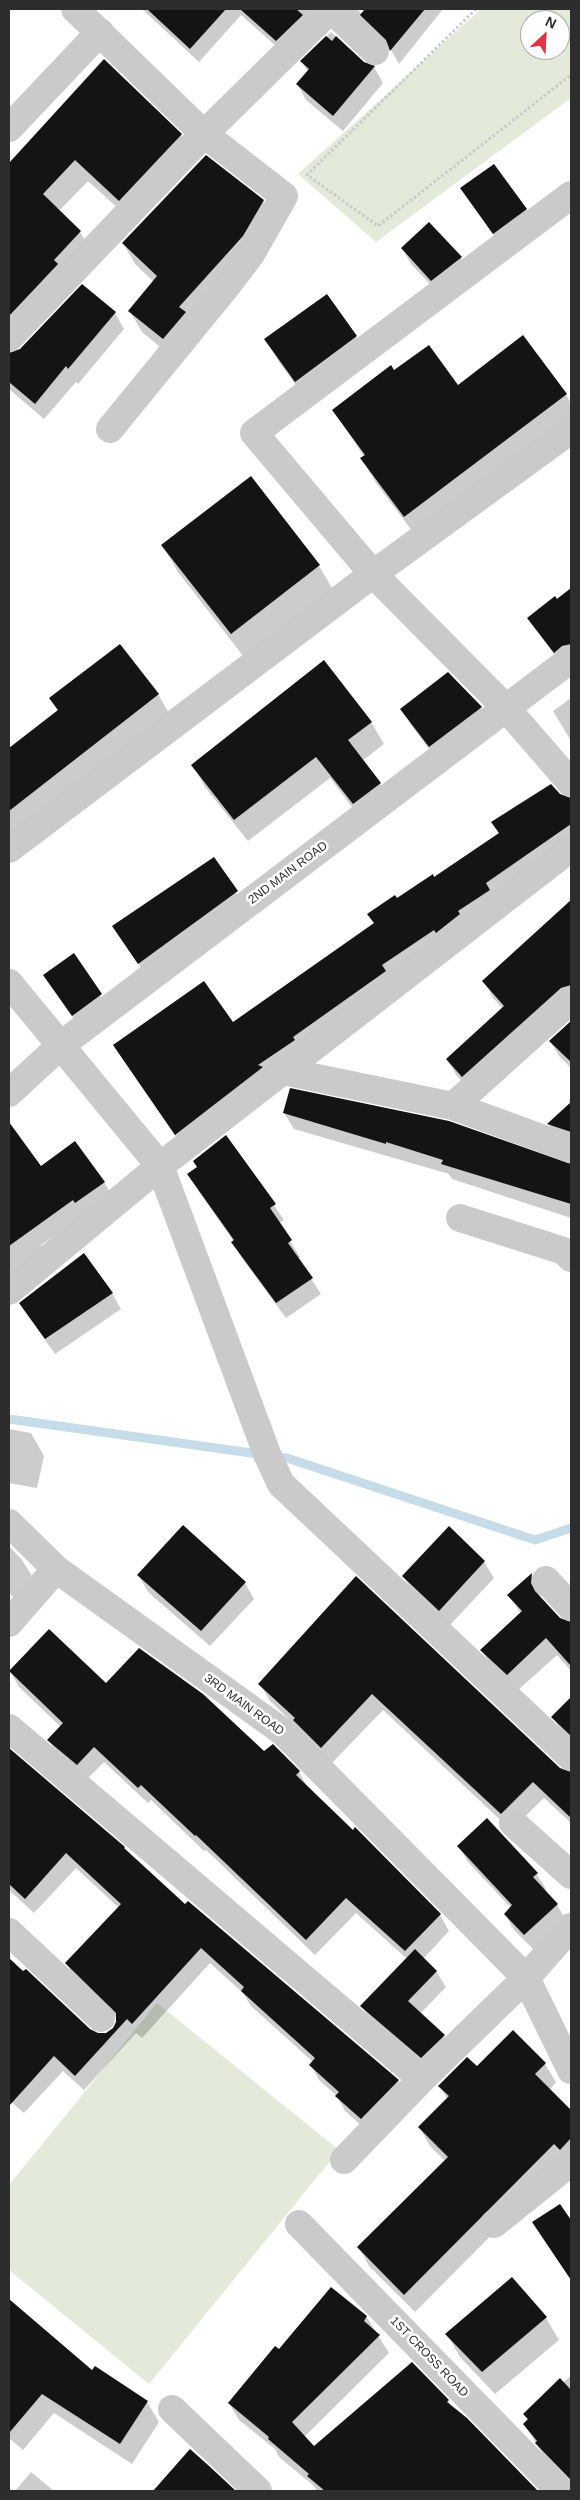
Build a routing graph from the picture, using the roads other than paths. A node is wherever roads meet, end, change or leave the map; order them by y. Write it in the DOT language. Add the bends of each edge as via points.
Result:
graph roads {
  1 [pos="75,9"];
  2 [pos="100,32"];
  3 [pos="375,51"];
  4 [pos="9,128"];
  5 [pos="204,134"];
  6 [pos="571,196"];
  7 [pos="9,338"];
  8 [pos="110,429"];
  9 [pos="571,430"];
  10 [pos="373,574"];
  11 [pos="571,659"];
  12 [pos="505,707"];
  13 [pos="571,783"];
  14 [pos="571,848"];
  15 [pos="9,849"];
  16 [pos="9,983"];
  17 [pos="571,1000"];
  18 [pos="61,1046"];
  19 [pos="283,1071"];
  20 [pos="9,1093"];
  21 [pos="453,1106"];
  22 [pos="571,1149"];
  23 [pos="160,1166"];
  24 [pos="460,1218"];
  25 [pos="571,1258"];
  26 [pos="9,1291"];
  27 [pos="9,1523"];
  28 [pos="56,1569"];
  29 [pos="546,1580"];
  30 [pos="571,1607"];
  31 [pos="9,1623"];
  32 [pos="9,1728"];
  33 [pos="571,1757"];
  34 [pos="513,1823"];
  35 [pos="571,1875"];
  36 [pos="571,1927"];
  37 [pos="9,1932"];
  38 [pos="526,1978"];
  39 [pos="101,2018"];
  40 [pos="571,2070"];
  41 [pos="422,2080"];
  42 [pos="344,2160"];
  43 [pos="571,2162"];
  44 [pos="299,2224"];
  45 [pos="494,2224"];
  46 [pos="172,2409"];
  47 [pos="258,2491"];
  48 [pos="560,2491"];
  1 -- 2 [label="street"];
  2 -- 4 [label="street"];
  2 -- 5 [label="street"];
  3 -- 5 [label="street" via="332,9"];
  5 -- 7 [label="street"];
  5 -- 8 [label="street" via="284,196 251,254"];
  6 -- 10 [label="street" via="254,433"];
  9 -- 10 [label="street"];
  10 -- 12 [label="street"];
  10 -- 15 [label="street"];
  11 -- 12 [label="street, 2ND MAIN ROAD"];
  12 -- 13 [label="street"];
  12 -- 18 [label="street, 2ND MAIN ROAD"];
  14 -- 19 [label="street"];
  16 -- 18 [label="street"];
  17 -- 21 [label="street"];
  18 -- 20 [label="street, 2ND MAIN ROAD"];
  18 -- 23 [label="street"];
  19 -- 21 [label="street"];
  19 -- 23 [label="street"];
  21 -- 22 [label="street"];
  23 -- 26 [label="street"];
  23 -- 33 [label="street" via="281,1484"];
  24 -- 25 [label="street" via="564,1251"];
  27 -- 28 [label="street, 3RD MAIN ROAD"];
  28 -- 31 [label="street"];
  28 -- 38 [label="street, 3RD MAIN ROAD" via="283,1732"];
  29 -- 30 [label="street"];
  32 -- 41 [label="street"];
  34 -- 35 [label="street"];
  36 -- 38 [label="street"];
  37 -- 39 [label="street"];
  38 -- 40 [label="street, 3RD MAIN ROAD"];
  38 -- 41 [label="street"];
  41 -- 42 [label="street"];
  43 -- 45 [label="street"];
  44 -- 48 [label="street, 1ST CROSS ROAD"];
  46 -- 47 [label="street"];
}
